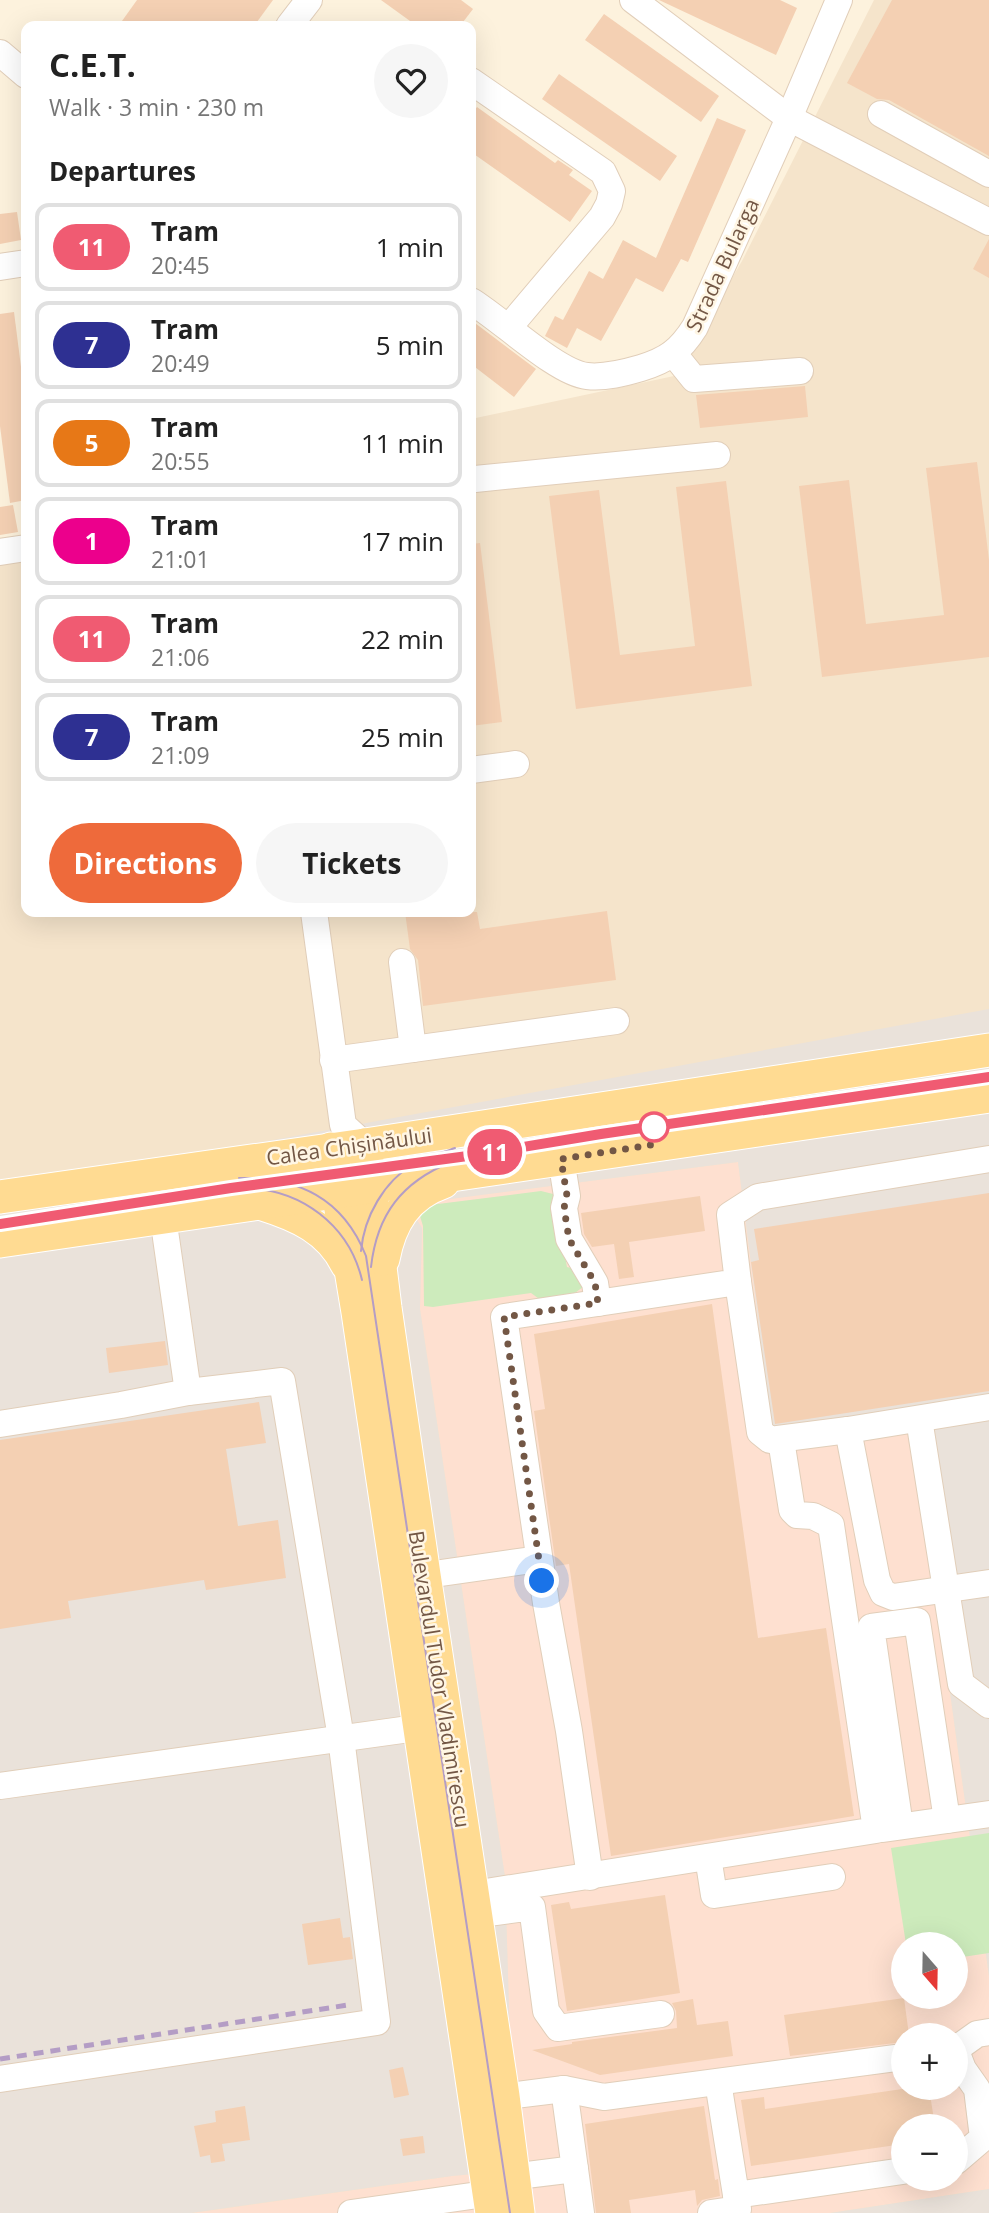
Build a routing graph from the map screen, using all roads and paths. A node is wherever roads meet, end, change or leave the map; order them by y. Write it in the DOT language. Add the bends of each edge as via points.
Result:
graph roads {
  1 [pos="309,0"];
  2 [pos="633,0"];
  3 [pos="839,0"];
  4 [pos="293,21"];
  5 [pos="0,53"];
  6 [pos="21,71"];
  7 [pos="476,84"];
  8 [pos="881,114"];
  9 [pos="789,118"];
  10 [pos="989,174"];
  11 [pos="989,222"];
  12 [pos="21,265"];
  13 [pos="0,267"];
  14 [pos="476,304"];
  15 [pos="509,327"];
  16 [pos="673,353"];
  17 [pos="800,371"];
  18 [pos="716,455"];
  19 [pos="476,480"];
  20 [pos="21,549"];
  21 [pos="0,552"];
  22 [pos="516,764"];
  23 [pos="476,770"];
  24 [pos="315,917"];
  25 [pos="402,962"];
  26 [pos="616,1021"];
  27 [pos="413,1049"];
  28 [pos="989,1050"];
  29 [pos="333,1060"];
  30 [pos="989,1096"];
  31 [pos="346,1140"];
  32 [pos="561,1159"];
  33 [pos="989,1160"];
  34 [pos="466,1174"];
  35 [pos="371,1188"];
  36 [pos="338,1192"];
  37 [pos="0,1197"];
  38 [pos="261,1203"];
  39 [pos="163,1217"];
  40 [pos="0,1241"];
  41 [pos="367,1274"];
  42 [pos="738,1282"];
  43 [pos="598,1303"];
  44 [pos="188,1392"];
  45 [pos="989,1407"];
  46 [pos="919,1419"];
  47 [pos="0,1424"];
  48 [pos="848,1430"];
  49 [pos="780,1440"];
  50 [pos="539,1559"];
  51 [pos="411,1577"];
  52 [pos="989,1583"];
  53 [pos="946,1591"];
  54 [pos="989,1705"];
  55 [pos="433,1726"];
  56 [pos="341,1738"];
  57 [pos="0,1786"];
  58 [pos="989,1814"];
  59 [pos="947,1820"];
  60 [pos="888,1828"];
  61 [pos="708,1857"];
  62 [pos="590,1877"];
  63 [pos="832,1877"];
  64 [pos="461,1906"];
  65 [pos="660,2014"];
  66 [pos="989,2032"];
  67 [pos="968,2041"];
  68 [pos="891,2059"];
  69 [pos="968,2076"];
  70 [pos="0,2079"];
  71 [pos="718,2082"];
  72 [pos="564,2089"];
  73 [pos="489,2098"];
  74 [pos="968,2151"];
  75 [pos="575,2169"];
  76 [pos="891,2173"];
  77 [pos="502,2194"];
  78 [pos="736,2195"];
  79 [pos="435,2207"];
  80 [pos="351,2213"];
  81 [pos="581,2213"];
  82 [pos="711,2213"];
  1 -- 4 [label="street"];
  2 -- 9 [label="street"];
  3 -- 9 [label="street, Strada Bularga"];
  5 -- 6 [label="street"];
  7 -- 15 [label="street" via="603,172 612,191 601,217"];
  8 -- 10 [label="street"];
  9 -- 11 [label="street"];
  9 -- 16 [label="street, Strada Bularga" via="695,327"];
  12 -- 13 [label="street"];
  14 -- 15 [label="street, Strada Bularga"];
  15 -- 16 [label="street, Strada Bularga" via="565,370 587,376 631,371"];
  16 -- 17 [label="street" via="694,379"];
  18 -- 19 [label="street"];
  20 -- 21 [label="street"];
  22 -- 23 [label="street"];
  24 -- 29 [label="street"];
  25 -- 27 [label="street"];
  26 -- 27 [label="street"];
  27 -- 29 [label="street"];
  28 -- 31 [label="main road, Calea Chișinăului"];
  29 -- 31 [label="street"];
  30 -- 32 [label="main road, Calea Chișinăului"];
  31 -- 35 [label="main road, Bulevardul Tudor Vladimirescu"];
  31 -- 36 [label="main road, Bulevardul Tudor Vladimirescu"];
  31 -- 37 [label="main road, Calea Chișinăului"];
  32 -- 34 [label="main road, Calea Chișinăului"];
  32 -- 43 [label="street" via="569,1239 595,1283"];
  33 -- 42 [label="street" via="758,1197 730,1215"];
  34 -- 35 [label="main road, Calea Chișinăului"];
  34 -- 41 [label="main road" via="426,1188 411,1199"];
  35 -- 36 [label="main road, Calea Chișinăului"];
  35 -- 41 [label="main road, Bulevardul Tudor Vladimirescu"];
  36 -- 38 [label="main road, Calea Chișinăului"];
  36 -- 41 [label="main road, Bulevardul Tudor Vladimirescu"];
  38 -- 39 [label="main road, Calea Chișinăului"];
  38 -- 41 [label="main road" via="307,1220"];
  39 -- 40 [label="main road, Calea Chișinăului"];
  39 -- 44 [label="street"];
  41 -- 51 [label="main road, Bulevardul Tudor Vladimirescu"];
  42 -- 43 [label="street"];
  42 -- 49 [label="street" via="760,1432 770,1440"];
  43 -- 50 [label="street" via="504,1317"];
  44 -- 47 [label="street"];
  44 -- 56 [label="street" via="282,1381"];
  45 -- 46 [label="street"];
  46 -- 48 [label="street"];
  46 -- 53 [label="street"];
  48 -- 49 [label="street"];
  48 -- 53 [label="street" via="883,1593 893,1597"];
  49 -- 60 [label="street" via="792,1510 831,1525"];
  50 -- 51 [label="street"];
  50 -- 62 [label="street"];
  51 -- 55 [label="main road, Bulevardul Tudor Vladimirescu"];
  52 -- 53 [label="street"];
  53 -- 54 [label="street" via="961,1684"];
  55 -- 56 [label="street"];
  55 -- 64 [label="main road, Bulevardul Tudor Vladimirescu"];
  56 -- 57 [label="street"];
  56 -- 70 [label="street" via="377,2022"];
  58 -- 59 [label="street"];
  59 -- 60 [label="street"];
  59 -- 60 [label="street" via="917,1621 871,1627"];
  60 -- 61 [label="street"];
  61 -- 62 [label="street"];
  61 -- 63 [label="street" via="714,1895"];
  62 -- 64 [label="street"];
  64 -- 65 [label="street" via="532,1907 546,2011 558,2028"];
  64 -- 73 [label="main road, Bulevardul Tudor Vladimirescu"];
  66 -- 67 [label="street"];
  68 -- 71 [label="street"];
  69 -- 74 [label="street" via="977,2089 983,2138"];
  71 -- 72 [label="street" via="604,2097"];
  71 -- 78 [label="street"];
  72 -- 73 [label="street"];
  72 -- 75 [label="street"];
  73 -- 77 [label="main road, Bulevardul Tudor Vladimirescu"];
  75 -- 77 [label="street"];
  75 -- 81 [label="street"];
  76 -- 78 [label="street"];
  77 -- 79 [label="street"];
  78 -- 82 [label="street" via="738,2209"];
  79 -- 80 [label="street"];
}
